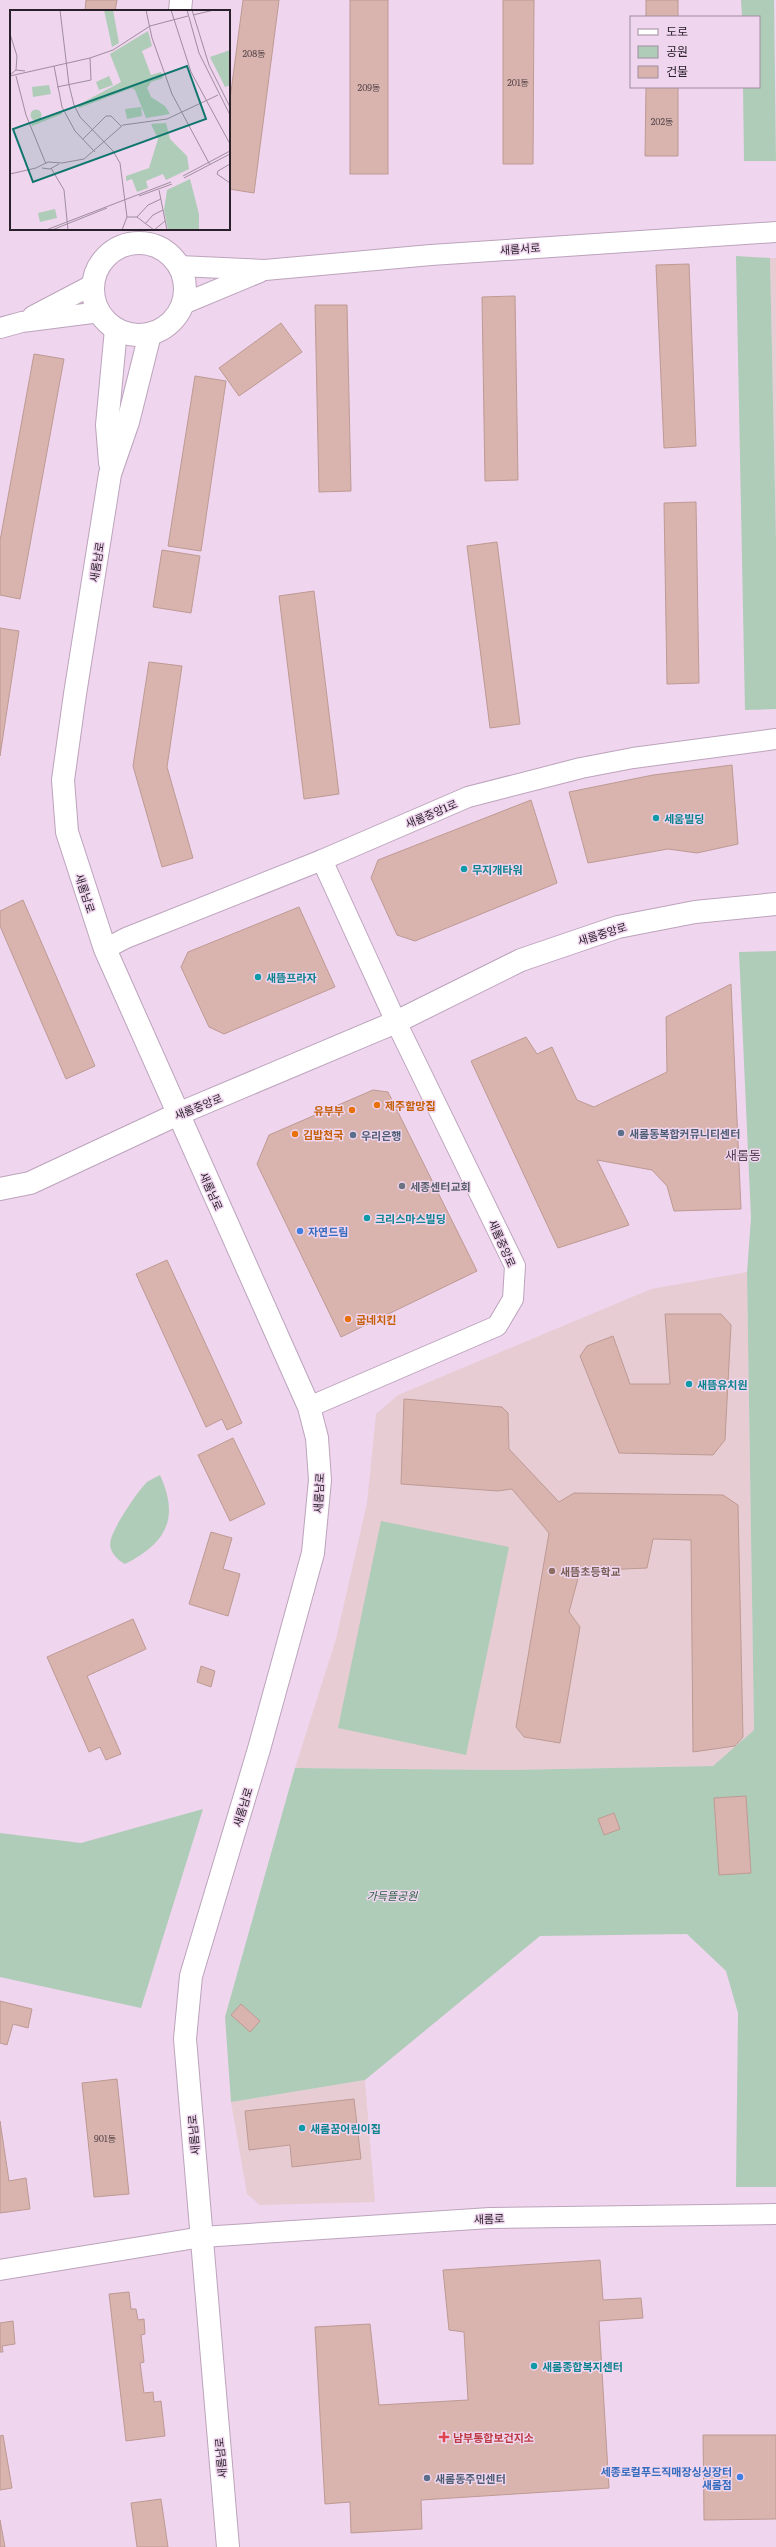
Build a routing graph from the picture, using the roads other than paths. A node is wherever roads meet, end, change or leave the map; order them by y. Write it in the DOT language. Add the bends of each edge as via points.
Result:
graph roads {
  1 [pos="182,0"];
  2 [pos="180,10"];
  3 [pos="776,232"];
  4 [pos="131,237"];
  5 [pos="160,238"];
  6 [pos="179,266"];
  7 [pos="265,270"];
  8 [pos="94,284"];
  9 [pos="183,304"];
  10 [pos="100,312"];
  11 [pos="22,322"];
  12 [pos="0,328"];
  13 [pos="116,329"];
  14 [pos="150,334"];
  15 [pos="110,474"];
  16 [pos="776,739"];
  17 [pos="322,860"];
  18 [pos="776,904"];
  19 [pos="105,949"];
  20 [pos="396,1022"];
  21 [pos="178,1114"];
  22 [pos="0,1189"];
  23 [pos="309,1407"];
  24 [pos="776,2214"];
  25 [pos="202,2237"];
  26 [pos="0,2270"];
  27 [pos="228,2547"];
  1 -- 2 [label="street"];
  3 -- 7 [label="street, 새롬서로" via="471,252"];
  4 -- 5 [label="street" via="145,243"];
  4 -- 8 [label="street" via="105,258"];
  5 -- 6 [label="street"];
  6 -- 7 [label="street"];
  6 -- 9 [label="street" via="184,278"];
  7 -- 9 [label="street"];
  8 -- 10 [label="street" via="94,298"];
  8 -- 11 [label="street"];
  9 -- 14 [label="street" via="176,318 164,328"];
  10 -- 11 [label="street"];
  10 -- 13 [label="street"];
  11 -- 12 [label="street"];
  13 -- 14 [label="street" via="139,335"];
  13 -- 15 [label="street, 새롬남로" via="107,425"];
  14 -- 15 [label="street, 새롬남로" via="128,422"];
  15 -- 19 [label="street, 새롬남로" via="63,780 67,832"];
  16 -- 17 [label="street, 새롬중앙1로" via="633,758 581,768 468,797"];
  17 -- 19 [label="street, 새롬중앙1로" via="126,938"];
  17 -- 20 [label="street"];
  18 -- 20 [label="street, 새롬중앙로" via="695,912 618,927 521,960"];
  19 -- 21 [label="street, 새롬남로"];
  20 -- 21 [label="street, 새롬중앙로"];
  20 -- 23 [label="street, 새롬중앙로" via="515,1266 513,1298 497,1326"];
  21 -- 22 [label="street, 새롬중앙로" via="30,1183"];
  21 -- 23 [label="street, 새롬남로"];
  23 -- 25 [label="street, 새롬남로" via="317,1438 320,1480 313,1553 259,1750 191,1976 185,2039"];
  24 -- 25 [label="street, 새롬로" via="490,2218"];
  25 -- 26 [label="street, 새롬로"];
  25 -- 27 [label="street, 새롬남로"];
}
